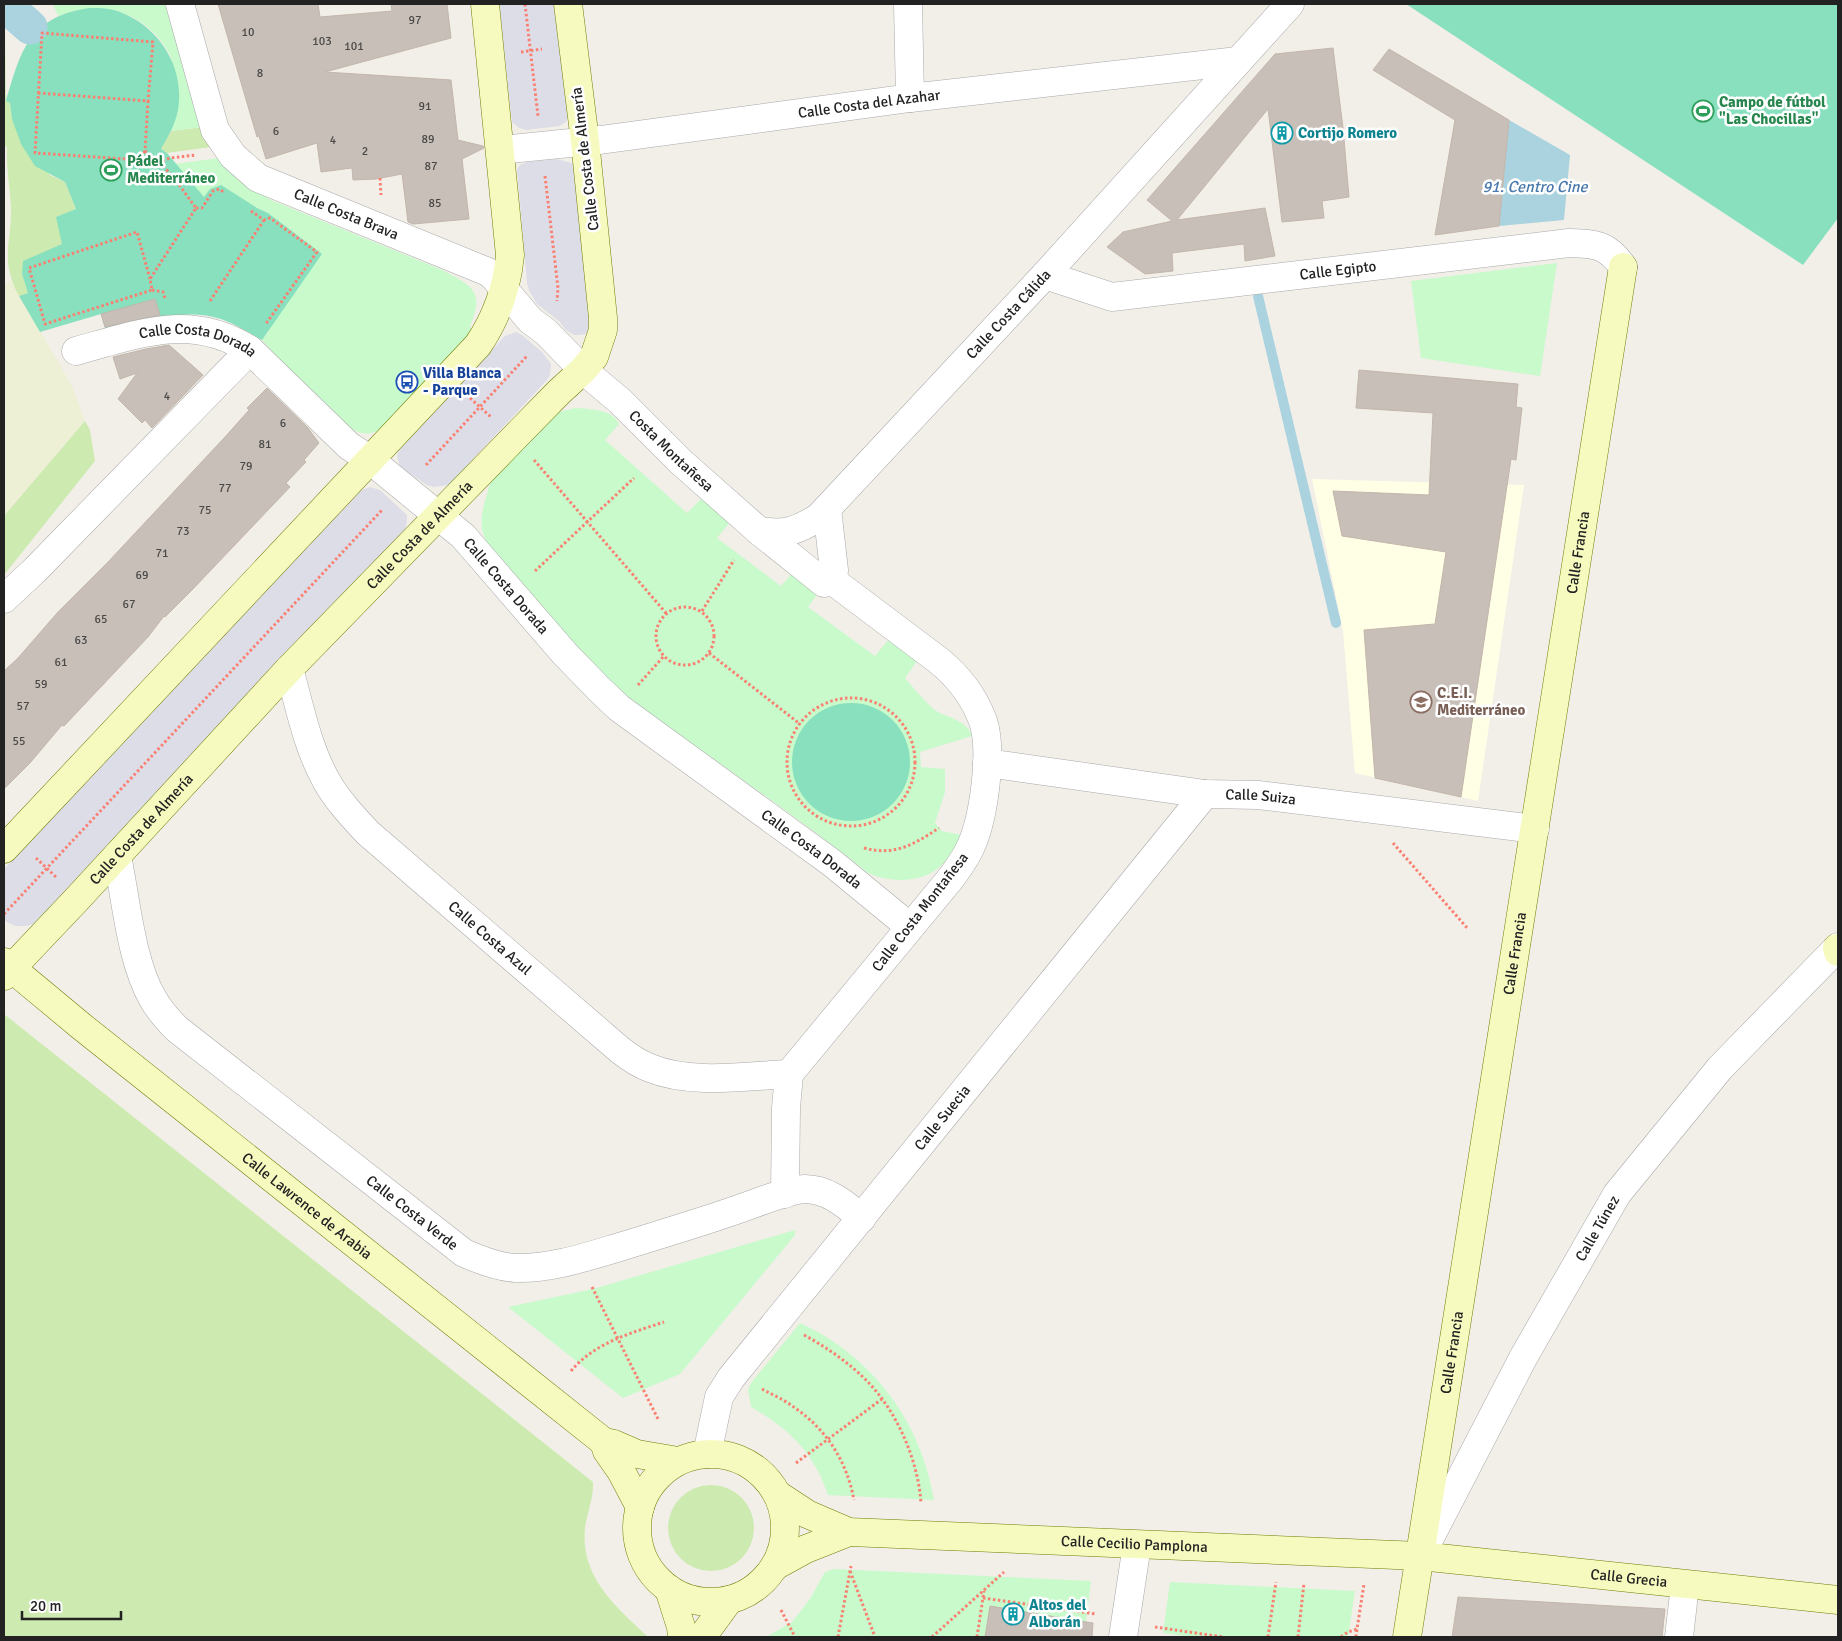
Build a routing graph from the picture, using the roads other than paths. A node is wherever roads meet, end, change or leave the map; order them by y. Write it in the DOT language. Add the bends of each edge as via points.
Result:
graph roads {
  1 [pos="180,4"];
  2 [pos="485,4"];
  3 [pos="568,4"];
  4 [pos="908,4"];
  5 [pos="1290,4"];
  6 [pos="1238,61"];
  7 [pos="910,98"];
  8 [pos="585,141"];
  9 [pos="501,150"];
  10 [pos="1622,267"];
  11 [pos="1045,275"];
  12 [pos="505,290"];
  13 [pos="250,350"];
  14 [pos="76,351"];
  15 [pos="584,370"];
  16 [pos="369,459"];
  17 [pos="827,509"];
  18 [pos="439,516"];
  19 [pos="759,531"];
  20 [pos="833,581"];
  21 [pos="4,599"];
  22 [pos="289,669"];
  23 [pos="987,763"];
  24 [pos="1205,794"];
  25 [pos="1535,829"];
  26 [pos="4,849"];
  27 [pos="117,856"];
  28 [pos="910,927"];
  29 [pos="1838,949"];
  30 [pos="6,969"];
  31 [pos="789,1074"];
  32 [pos="784,1194"];
  33 [pos="862,1218"];
  34 [pos="604,1442"];
  35 [pos="707,1454"];
  36 [pos="678,1461"];
  37 [pos="778,1495"];
  38 [pos="640,1508"];
  39 [pos="849,1532"];
  40 [pos="1137,1545"];
  41 [pos="1420,1556"];
  42 [pos="775,1566"];
  43 [pos="1685,1584"];
  44 [pos="669,1589"];
  45 [pos="729,1600"];
  46 [pos="1838,1600"];
  47 [pos="682,1637"];
  48 [pos="702,1637"];
  49 [pos="1122,1637"];
  50 [pos="1407,1637"];
  51 [pos="1679,1637"];
  1 -- 12 [label="street, Calle Costa Brava" via="215,130 233,156 258,178 488,272"];
  2 -- 9 [label="street"];
  3 -- 8 [label="street, Calle Costa de Almería"];
  4 -- 7 [label="street"];
  5 -- 6 [label="street, Calle Costa Cálida"];
  6 -- 7 [label="street, Calle Costa del Azahar"];
  6 -- 11 [label="street, Calle Costa Cálida"];
  7 -- 8 [label="street, Calle Costa del Azahar"];
  8 -- 9 [label="street, Calle Costa del Azahar"];
  8 -- 15 [label="street, Calle Costa de Almería" via="603,330 594,357"];
  9 -- 12 [label="street" via="510,255"];
  10 -- 11 [label="street, Calle Egipto" via="1614,254 1601,247 1568,243 1112,297"];
  10 -- 25 [label="street, Calle Francia"];
  11 -- 17 [label="street, Calle Costa Cálida"];
  12 -- 15 [label="street, Calle Costa Brava" via="530,320"];
  12 -- 16 [label="street" via="478,345"];
  13 -- 14 [label="street, Calle Costa Dorada" via="235,340 182,328 151,330"];
  13 -- 16 [label="street, Calle Costa Dorada" via="349,446"];
  13 -- 21 [label="street"];
  15 -- 18 [label="street, Calle Costa de Almería"];
  15 -- 19 [label="street, Costa Montañesa"];
  16 -- 18 [label="street, Calle Costa Dorada"];
  16 -- 26 [label="street"];
  17 -- 19 [label="street, Calle Costa Cálida" via="792,532"];
  17 -- 20 [label="street"];
  18 -- 22 [label="street, Calle Costa de Almería"];
  18 -- 28 [label="street, Calle Costa Dorada" via="463,536 565,654 615,704 832,863"];
  19 -- 20 [label="street, Calle Costa Montañesa" via="824,582"];
  20 -- 23 [label="street, Calle Costa Montañesa" via="951,670 968,692 984,723"];
  22 -- 27 [label="street, Calle Costa de Almería"];
  22 -- 31 [label="street, Calle Costa Azul" via="316,758 333,792 356,820 620,1050 650,1068 686,1077"];
  23 -- 24 [label="street, Calle Suiza"];
  23 -- 28 [label="street, Calle Costa Montañesa" via="972,846"];
  24 -- 25 [label="street, Calle Suiza" via="1258,796"];
  24 -- 33 [label="street, Calle Suecia"];
  25 -- 41 [label="street, Calle Francia"];
  27 -- 30 [label="street, Calle Costa de Almería"];
  27 -- 32 [label="street, Calle Costa Verde" via="140,967 152,998 163,1015 464,1253 514,1268 552,1264 692,1225"];
  28 -- 31 [label="street, Calle Costa Montañesa"];
  29 -- 41 [label="street, Calle Túnez" via="1720,1068 1617,1194 1523,1358"];
  30 -- 34 [label="street, Calle Lawrence de Arabia"];
  31 -- 32 [label="street"];
  32 -- 33 [label="street, Calle Costa Verde" via="805,1189 828,1194"];
  33 -- 35 [label="street, Calle Suecia" via="731,1378 719,1397"];
  34 -- 36 [label="street, Calle Lawrence de Arabia" via="637,1454"];
  34 -- 38 [label="street, Calle Lawrence de Arabia"];
  35 -- 36 [label="street"];
  35 -- 37 [label="street" via="738,1458 754,1467"];
  36 -- 38 [label="street" via="657,1477 646,1491"];
  37 -- 39 [label="street, Calle Cecilio Pamplona" via="807,1514"];
  37 -- 42 [label="street" via="784,1512 785,1531"];
  38 -- 44 [label="street" via="638,1542 643,1559"];
  39 -- 40 [label="street, Calle Cecilio Pamplona"];
  39 -- 42 [label="street, Calle Cecilio Pamplona" via="806,1549"];
  40 -- 41 [label="street, Calle Cecilio Pamplona"];
  40 -- 49 [label="street"];
  41 -- 43 [label="street, Calle Grecia"];
  41 -- 50 [label="street, Calle Francia"];
  42 -- 45 [label="street" via="750,1592"];
  43 -- 46 [label="street, Calle Grecia"];
  43 -- 51 [label="street"];
  44 -- 45 [label="street" via="696,1601 715,1603"];
  44 -- 47 [label="street"];
  45 -- 48 [label="street"];
}
